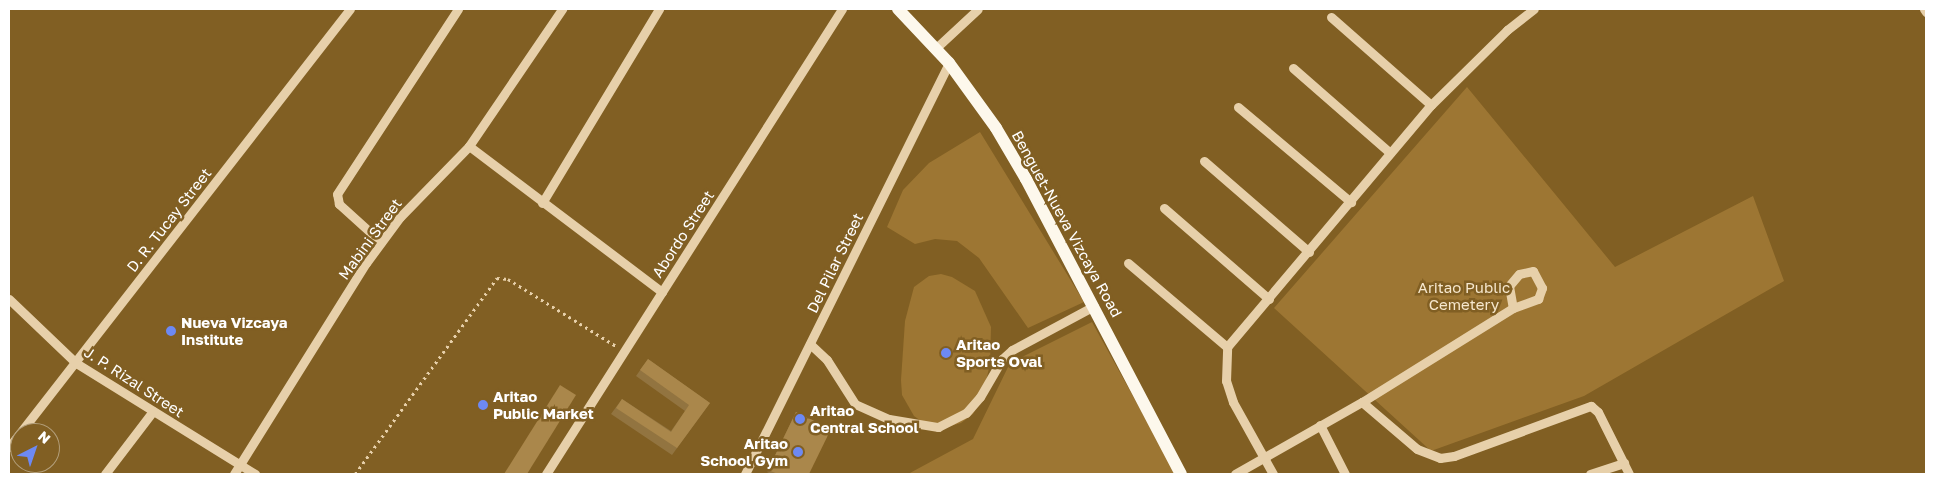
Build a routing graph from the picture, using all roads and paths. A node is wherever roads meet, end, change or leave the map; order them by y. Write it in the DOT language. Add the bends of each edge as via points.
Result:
graph roads {
  1 [pos="350,9"];
  2 [pos="458,9"];
  3 [pos="562,9"];
  4 [pos="659,9"];
  5 [pos="842,9"];
  6 [pos="898,9"];
  7 [pos="978,9"];
  8 [pos="1534,9"];
  9 [pos="1924,9"];
  10 [pos="1926,12"];
  11 [pos="1331,17"];
  12 [pos="936,48"];
  13 [pos="949,63"];
  14 [pos="1293,68"];
  15 [pos="1431,106"];
  16 [pos="1238,107"];
  17 [pos="469,146"];
  18 [pos="1390,153"];
  19 [pos="1204,161"];
  20 [pos="1351,202"];
  21 [pos="542,203"];
  22 [pos="1164,208"];
  23 [pos="381,242"];
  24 [pos="1309,252"];
  25 [pos="1128,263"];
  26 [pos="662,292"];
  27 [pos="9,299"];
  28 [pos="1269,299"];
  29 [pos="1094,306"];
  30 [pos="1513,308"];
  31 [pos="810,344"];
  32 [pos="1227,347"];
  33 [pos="624,351"];
  34 [pos="76,363"];
  35 [pos="1362,402"];
  36 [pos="153,412"];
  37 [pos="1320,425"];
  38 [pos="9,447"];
  39 [pos="1264,456"];
  40 [pos="1624,464"];
  41 [pos="241,465"];
  42 [pos="105,474"];
  43 [pos="234,474"];
  44 [pos="255,474"];
  45 [pos="355,474"];
  46 [pos="546,474"];
  47 [pos="745,474"];
  48 [pos="1181,474"];
  49 [pos="1235,474"];
  50 [pos="1273,474"];
  51 [pos="1345,474"];
  52 [pos="1590,474"];
  53 [pos="1630,474"];
  1 -- 34 [label="street, D. R. Tucay Street"];
  2 -- 23 [label="street" via="337,194 339,204"];
  3 -- 17 [label="street, Mabini Street"];
  4 -- 21 [label="street"];
  5 -- 26 [label="street, Abordo Street"];
  6 -- 12 [label="main road, Benguet-Nueva Vizcaya Road"];
  7 -- 12 [label="street"];
  8 -- 15 [label="street" via="1507,30"];
  9 -- 10 [label="street"];
  11 -- 15 [label="street"];
  12 -- 13 [label="main road, Benguet-Nueva Vizcaya Road"];
  13 -- 29 [label="main road, Benguet-Nueva Vizcaya Road" via="1006,145"];
  13 -- 31 [label="street, Del Pilar Street"];
  14 -- 18 [label="street"];
  15 -- 18 [label="street"];
  16 -- 20 [label="street"];
  17 -- 21 [label="street"];
  17 -- 23 [label="street, Mabini Street" via="400,217"];
  18 -- 20 [label="street"];
  19 -- 24 [label="street"];
  20 -- 24 [label="street"];
  21 -- 26 [label="street"];
  22 -- 28 [label="street"];
  23 -- 41 [label="street, Mabini Street"];
  24 -- 28 [label="street"];
  25 -- 32 [label="street"];
  26 -- 33 [label="street, Abordo Street"];
  27 -- 34 [label="street, J. P. Rizal Street"];
  28 -- 32 [label="street"];
  29 -- 31 [label="street" via="1012,350 1002,359 980,397 966,413 938,427 889,419 855,404 826,360"];
  29 -- 48 [label="main road, Benguet-Nueva Vizcaya Road"];
  30 -- 30 [label="street" via="1509,286 1519,274 1533,271 1542,288 1540,295"];
  30 -- 35 [label="street"];
  31 -- 47 [label="street, Del Pilar Street"];
  32 -- 39 [label="street" via="1226,381 1233,402"];
  33 -- 45 [label="path" via="508,279 497,278"];
  33 -- 46 [label="street, Abordo Street"];
  34 -- 36 [label="street, J. P. Rizal Street"];
  34 -- 38 [label="street, D. R. Tucay Street"];
  35 -- 37 [label="street"];
  35 -- 40 [label="street" via="1417,449 1440,458 1454,456 1591,406 1598,412"];
  36 -- 41 [label="street, J. P. Rizal Street"];
  36 -- 42 [label="street"];
  37 -- 39 [label="street"];
  37 -- 51 [label="street"];
  39 -- 49 [label="street"];
  39 -- 50 [label="street"];
  40 -- 52 [label="street"];
  40 -- 53 [label="street"];
  41 -- 43 [label="street, Mabini Street"];
  41 -- 44 [label="street, J. P. Rizal Street"];
}
